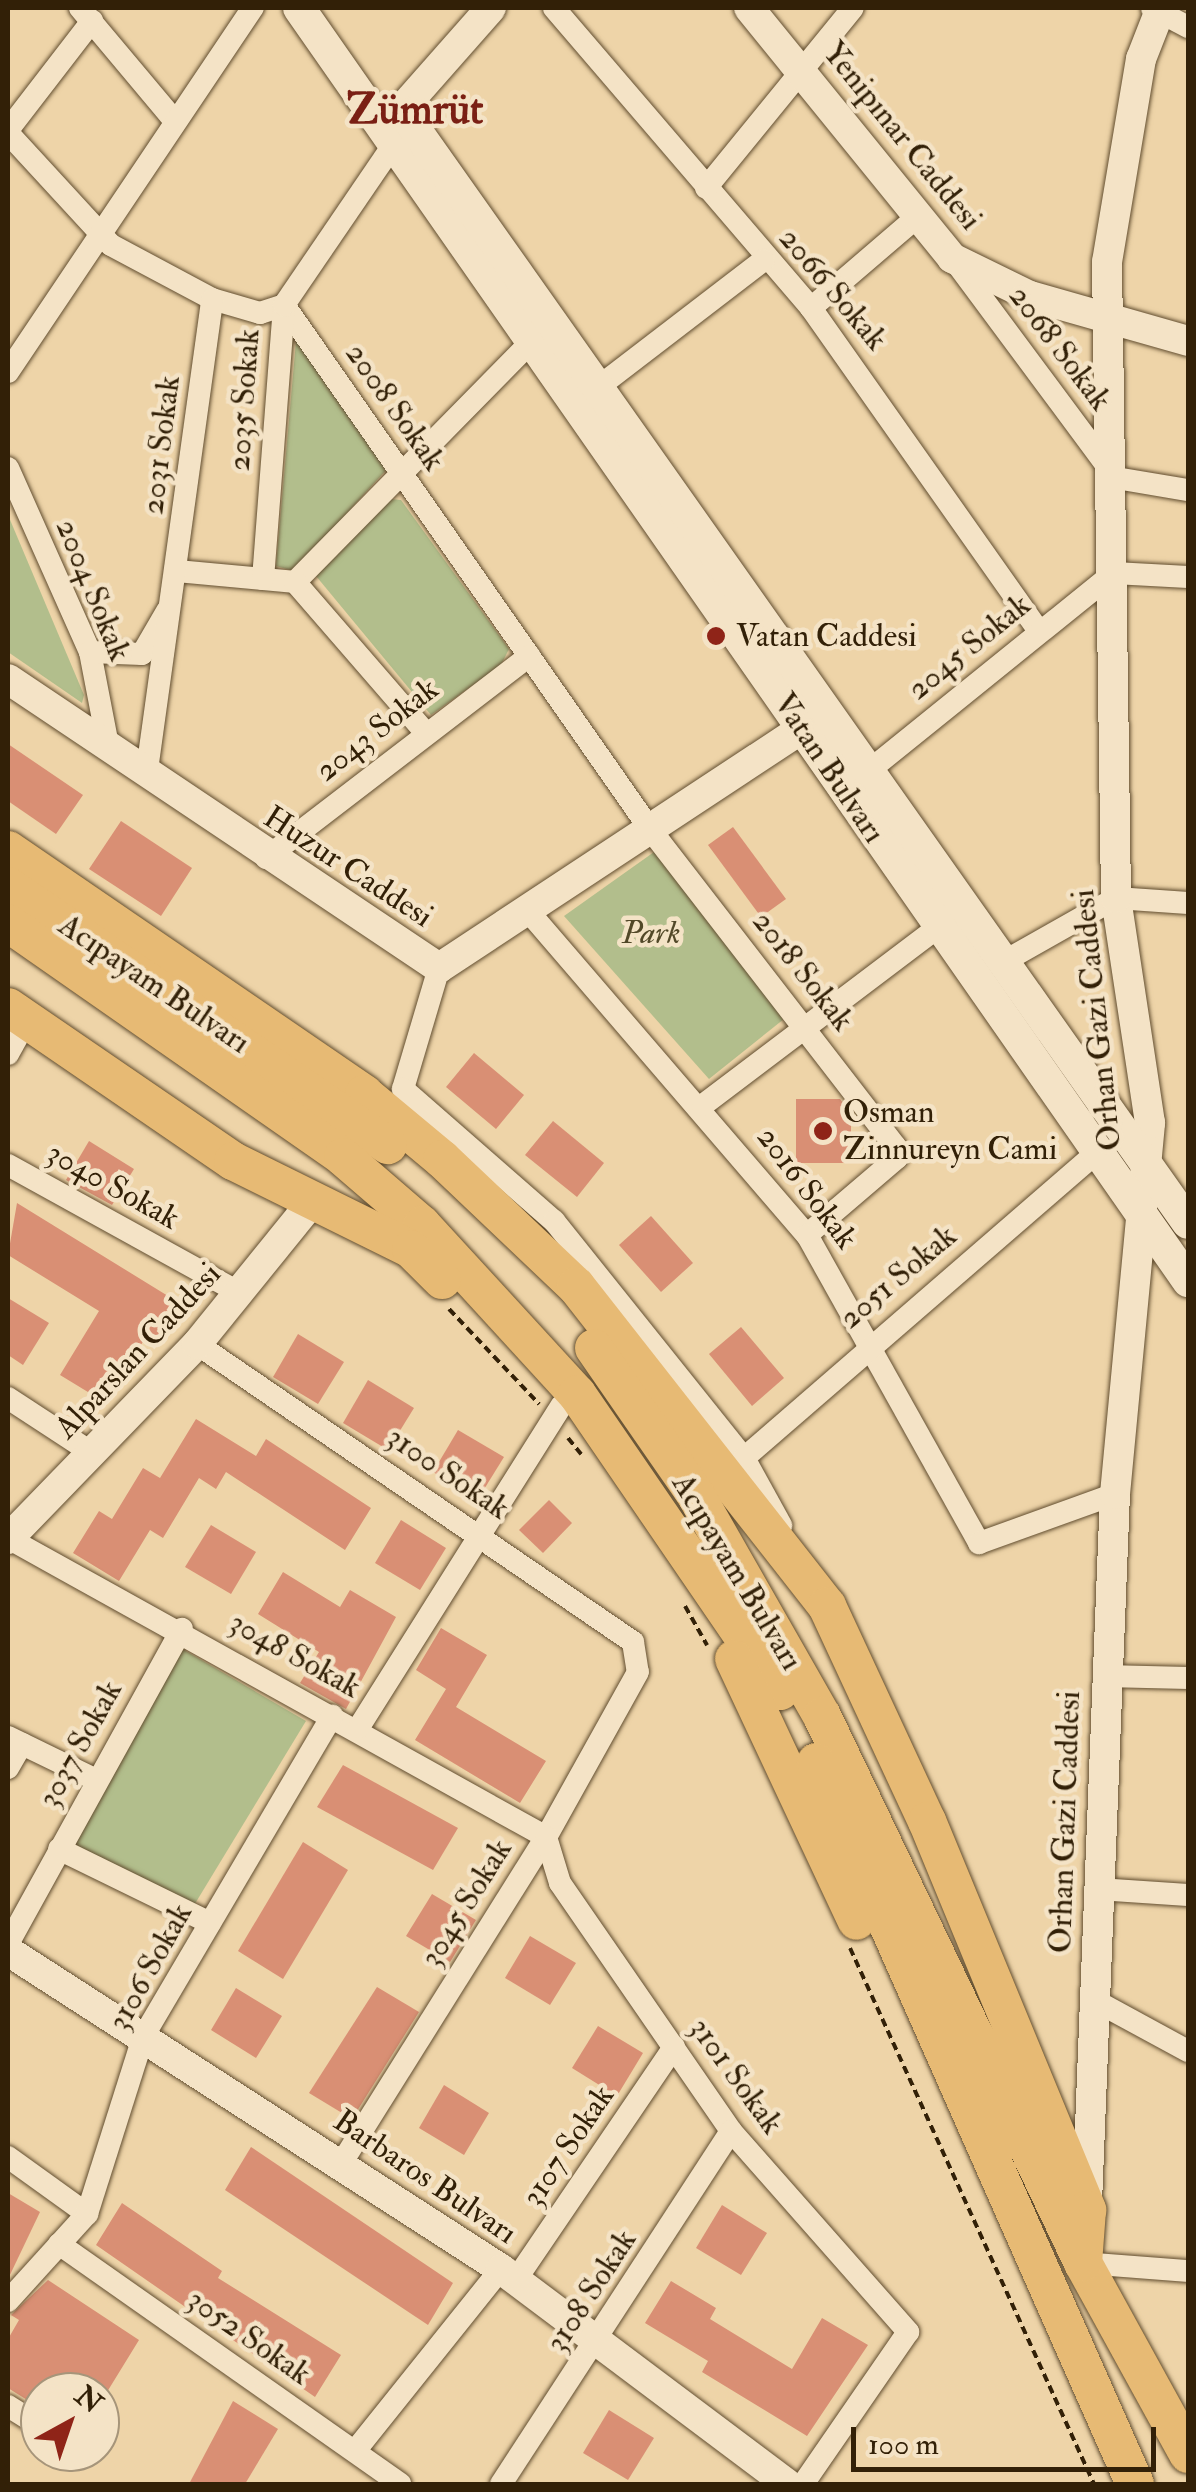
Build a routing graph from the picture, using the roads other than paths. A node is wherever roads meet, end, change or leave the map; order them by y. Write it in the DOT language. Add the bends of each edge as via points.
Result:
graph roads {
  1 [pos="253,8"];
  2 [pos="299,8"];
  3 [pos="325,8"];
  4 [pos="491,8"];
  5 [pos="554,8"];
  6 [pos="749,8"];
  7 [pos="853,8"];
  8 [pos="1157,9"];
  9 [pos="86,14"];
  10 [pos="1188,27"];
  11 [pos="803,68"];
  12 [pos="173,119"];
  13 [pos="398,126"];
  14 [pos="8,131"];
  15 [pos="706,188"];
  16 [pos="916,218"];
  17 [pos="100,228"];
  18 [pos="952,258"];
  19 [pos="764,260"];
  20 [pos="212,299"];
  21 [pos="284,305"];
  22 [pos="811,308"];
  23 [pos="1108,319"];
  24 [pos="533,340"];
  25 [pos="1188,342"];
  26 [pos="8,372"];
  27 [pos="597,388"];
  28 [pos="8,468"];
  29 [pos="404,476"];
  30 [pos="1116,478"];
  31 [pos="1188,490"];
  32 [pos="177,572"];
  33 [pos="1114,573"];
  34 [pos="1188,577"];
  35 [pos="263,579"];
  36 [pos="295,582"];
  37 [pos="174,599"];
  38 [pos="1039,630"];
  39 [pos="90,652"];
  40 [pos="529,656"];
  41 [pos="8,679"];
  42 [pos="803,728"];
  43 [pos="425,732"];
  44 [pos="106,740"];
  45 [pos="147,770"];
  46 [pos="866,773"];
  47 [pos="650,828"];
  48 [pos="8,850"];
  49 [pos="266,858"];
  50 [pos="8,886"];
  51 [pos="1116,898"];
  52 [pos="1188,903"];
  53 [pos="528,911"];
  54 [pos="8,923"];
  55 [pos="936,928"];
  56 [pos="1003,962"];
  57 [pos="439,968"];
  58 [pos="18,1014"];
  59 [pos="806,1026"];
  60 [pos="8,1054"];
  61 [pos="703,1105"];
  62 [pos="1099,1150"];
  63 [pos="1148,1163"];
  64 [pos="8,1166"];
  65 [pos="311,1204"];
  66 [pos="1144,1220"];
  67 [pos="1188,1223"];
  68 [pos="807,1235"];
  69 [pos="1188,1281"];
  70 [pos="240,1293"];
  71 [pos="873,1340"];
  72 [pos="198,1344"];
  73 [pos="8,1398"];
  74 [pos="561,1406"];
  75 [pos="92,1453"];
  76 [pos="744,1458"];
  77 [pos="1115,1494"];
  78 [pos="482,1534"];
  79 [pos="8,1538"];
  80 [pos="826,1606"];
  81 [pos="182,1629"];
  82 [pos="638,1672"];
  83 [pos="1106,1676"];
  84 [pos="1188,1678"];
  85 [pos="332,1716"];
  86 [pos="359,1727"];
  87 [pos="15,1740"];
  88 [pos="8,1768"];
  89 [pos="96,1780"];
  90 [pos="546,1837"];
  91 [pos="58,1849"];
  92 [pos="1098,1889"];
  93 [pos="1188,1895"];
  94 [pos="210,1923"];
  95 [pos="8,1948"];
  96 [pos="1094,2000"];
  97 [pos="143,2038"];
  98 [pos="674,2048"];
  99 [pos="1188,2051"];
  100 [pos="731,2131"];
  101 [pos="8,2157"];
  102 [pos="341,2164"];
  103 [pos="1086,2210"];
  104 [pos="87,2214"];
  105 [pos="59,2244"];
  106 [pos="1083,2263"];
  107 [pos="1188,2271"];
  108 [pos="508,2275"];
  109 [pos="8,2301"];
  110 [pos="600,2340"];
  111 [pos="354,2451"];
  112 [pos="1188,2454"];
  113 [pos="400,2484"];
  114 [pos="501,2484"];
  115 [pos="787,2484"];
  116 [pos="802,2484"];
  117 [pos="1110,2484"];
  118 [pos="1135,2484"];
  119 [pos="1183,2484"];
  1 -- 12 [label="street"];
  2 -- 13 [label="main road, Vatan Bulvarı"];
  3 -- 13 [label="main road, Vatan Bulvarı"];
  4 -- 13 [label="street"];
  5 -- 15 [label="street, 2066 Sokak"];
  6 -- 11 [label="street, Yenipınar Caddesi"];
  7 -- 11 [label="street"];
  8 -- 10 [label="street"];
  8 -- 23 [label="street, Orhan Gazi Caddesi" via="1135,96 1108,262"];
  9 -- 12 [label="street"];
  9 -- 14 [label="street"];
  11 -- 15 [label="street"];
  11 -- 16 [label="street, Yenipınar Caddesi"];
  12 -- 17 [label="street"];
  13 -- 21 [label="street, 2035 Sokak"];
  13 -- 24 [label="main road, Vatan Bulvarı"];
  13 -- 27 [label="main road, Vatan Bulvarı"];
  14 -- 17 [label="street"];
  15 -- 19 [label="street, 2066 Sokak"];
  16 -- 18 [label="street, Yenipınar Caddesi"];
  16 -- 22 [label="street"];
  17 -- 20 [label="street" via="111,245"];
  17 -- 26 [label="street"];
  18 -- 23 [label="street, Yenipınar Caddesi" via="1030,296"];
  18 -- 30 [label="street, 2068 Sokak"];
  19 -- 22 [label="street, 2066 Sokak"];
  19 -- 27 [label="street"];
  20 -- 21 [label="street" via="260,314"];
  20 -- 32 [label="street, 2031 Sokak"];
  21 -- 29 [label="street, 2008 Sokak"];
  21 -- 35 [label="street, 2035 Sokak"];
  22 -- 38 [label="street, 2066 Sokak"];
  23 -- 25 [label="street, Yenipınar Caddesi"];
  23 -- 30 [label="street, Orhan Gazi Caddesi"];
  24 -- 29 [label="street"];
  24 -- 42 [label="main road, Vatan Bulvarı"];
  27 -- 46 [label="main road, Vatan Bulvarı"];
  28 -- 39 [label="street, 2004 Sokak"];
  29 -- 36 [label="street"];
  29 -- 40 [label="street, 2008 Sokak"];
  30 -- 31 [label="street"];
  30 -- 33 [label="street, Orhan Gazi Caddesi"];
  32 -- 35 [label="street"];
  32 -- 37 [label="street, 2031 Sokak"];
  33 -- 34 [label="street"];
  33 -- 38 [label="street, 2045 Sokak"];
  33 -- 51 [label="street, Orhan Gazi Caddesi"];
  35 -- 36 [label="street"];
  36 -- 43 [label="street"];
  37 -- 39 [label="street" via="142,654"];
  37 -- 45 [label="street, 2031 Sokak"];
  38 -- 46 [label="street, 2045 Sokak"];
  39 -- 44 [label="street, 2004 Sokak"];
  40 -- 43 [label="street, 2043 Sokak"];
  40 -- 47 [label="street, 2008 Sokak"];
  41 -- 44 [label="street, Huzur Caddesi"];
  42 -- 47 [label="street, Huzur Caddesi"];
  42 -- 55 [label="main road, Vatan Bulvarı"];
  43 -- 49 [label="street, 2043 Sokak"];
  44 -- 45 [label="street, Huzur Caddesi"];
  45 -- 49 [label="street, Huzur Caddesi"];
  46 -- 56 [label="main road, Vatan Bulvarı"];
  47 -- 53 [label="street, Huzur Caddesi"];
  47 -- 59 [label="street, 2018 Sokak"];
  48 -- 80 [label="main road" via="364,1094 442,1159 576,1286"];
  49 -- 57 [label="street, Huzur Caddesi"];
  50 -- 106 [label="main road, Acıpayam Bulvarı" via="369,1129 576,1320 697,1497 822,1716"];
  51 -- 52 [label="street"];
  51 -- 56 [label="street"];
  51 -- 63 [label="street, Orhan Gazi Caddesi"];
  53 -- 57 [label="street, Huzur Caddesi"];
  53 -- 61 [label="street, 2016 Sokak"];
  54 -- 118 [label="main road, Acıpayam Bulvarı" via="343,1157 422,1226 577,1394 662,1511 793,1711"];
  55 -- 59 [label="street"];
  55 -- 62 [label="main road, Vatan Bulvarı"];
  56 -- 63 [label="main road, Vatan Bulvarı"];
  57 -- 76 [label="street" via="403,1089 554,1221"];
  58 -- 60 [label="street"];
  58 -- 65 [label="main road"];
  59 -- 61 [label="street"];
  59 -- 68 [label="street, 2018 Sokak" via="897,1158"];
  61 -- 68 [label="street, 2016 Sokak"];
  62 -- 66 [label="main road, Vatan Bulvarı"];
  62 -- 71 [label="street, 2051 Sokak"];
  63 -- 66 [label="street, Orhan Gazi Caddesi"];
  63 -- 67 [label="main road, Vatan Bulvarı"];
  64 -- 70 [label="street, 3040 Sokak"];
  65 -- 70 [label="street, Alparslan Caddesi"];
  65 -- 74 [label="main road" via="412,1249"];
  66 -- 69 [label="main road, Vatan Bulvarı"];
  66 -- 77 [label="street, Orhan Gazi Caddesi"];
  68 -- 71 [label="street, 2016 Sokak"];
  70 -- 72 [label="street, Alparslan Caddesi"];
  71 -- 76 [label="street, 2051 Sokak"];
  71 -- 77 [label="street, 2016 Sokak" via="979,1542"];
  72 -- 75 [label="street, Alparslan Caddesi"];
  72 -- 78 [label="street, 3100 Sokak"];
  73 -- 75 [label="street"];
  74 -- 78 [label="street"];
  74 -- 117 [label="main road" via="656,1533 745,1677"];
  75 -- 79 [label="street, Alparslan Caddesi"];
  76 -- 80 [label="street"];
  77 -- 83 [label="street, Orhan Gazi Caddesi"];
  78 -- 82 [label="street, 3100 Sokak" via="633,1642"];
  78 -- 86 [label="street"];
  79 -- 81 [label="street, 3048 Sokak"];
  80 -- 103 [label="main road" via="927,1821"];
  81 -- 85 [label="street, 3048 Sokak"];
  81 -- 89 [label="street, 3037 Sokak"];
  82 -- 90 [label="street, 3045 Sokak"];
  83 -- 84 [label="street"];
  83 -- 92 [label="street, Orhan Gazi Caddesi"];
  85 -- 86 [label="street, 3048 Sokak"];
  85 -- 94 [label="street, 3106 Sokak"];
  86 -- 90 [label="street, 3048 Sokak"];
  87 -- 88 [label="street"];
  87 -- 89 [label="street"];
  89 -- 91 [label="street, 3037 Sokak"];
  90 -- 98 [label="street, 3101 Sokak" via="560,1884"];
  90 -- 102 [label="street, 3045 Sokak"];
  91 -- 94 [label="street"];
  91 -- 95 [label="street, 3037 Sokak"];
  92 -- 93 [label="street"];
  92 -- 96 [label="street, Orhan Gazi Caddesi"];
  94 -- 97 [label="street, 3106 Sokak"];
  95 -- 97 [label="street, Barbaros Bulvarı"];
  96 -- 99 [label="street"];
  96 -- 103 [label="street, Orhan Gazi Caddesi"];
  97 -- 102 [label="street, Barbaros Bulvarı"];
  97 -- 104 [label="street, 3106 Sokak"];
  98 -- 100 [label="street, 3101 Sokak"];
  98 -- 108 [label="street, 3107 Sokak"];
  100 -- 110 [label="street, 3108 Sokak"];
  100 -- 116 [label="street, 3101 Sokak" via="908,2332"];
  101 -- 104 [label="street"];
  102 -- 108 [label="street, Barbaros Bulvarı"];
  103 -- 106 [label="main road"];
  104 -- 105 [label="street, 3106 Sokak"];
  105 -- 109 [label="street, 3106 Sokak"];
  105 -- 111 [label="street, 3052 Sokak"];
  106 -- 107 [label="street"];
  106 -- 112 [label="main road"];
  106 -- 119 [label="main road, Acıpayam Bulvarı"];
  108 -- 110 [label="street, Barbaros Bulvarı"];
  108 -- 111 [label="street, 3107 Sokak"];
  110 -- 114 [label="street, 3108 Sokak"];
  110 -- 115 [label="street, Barbaros Bulvarı"];
  111 -- 113 [label="street, 3052 Sokak"];
}
